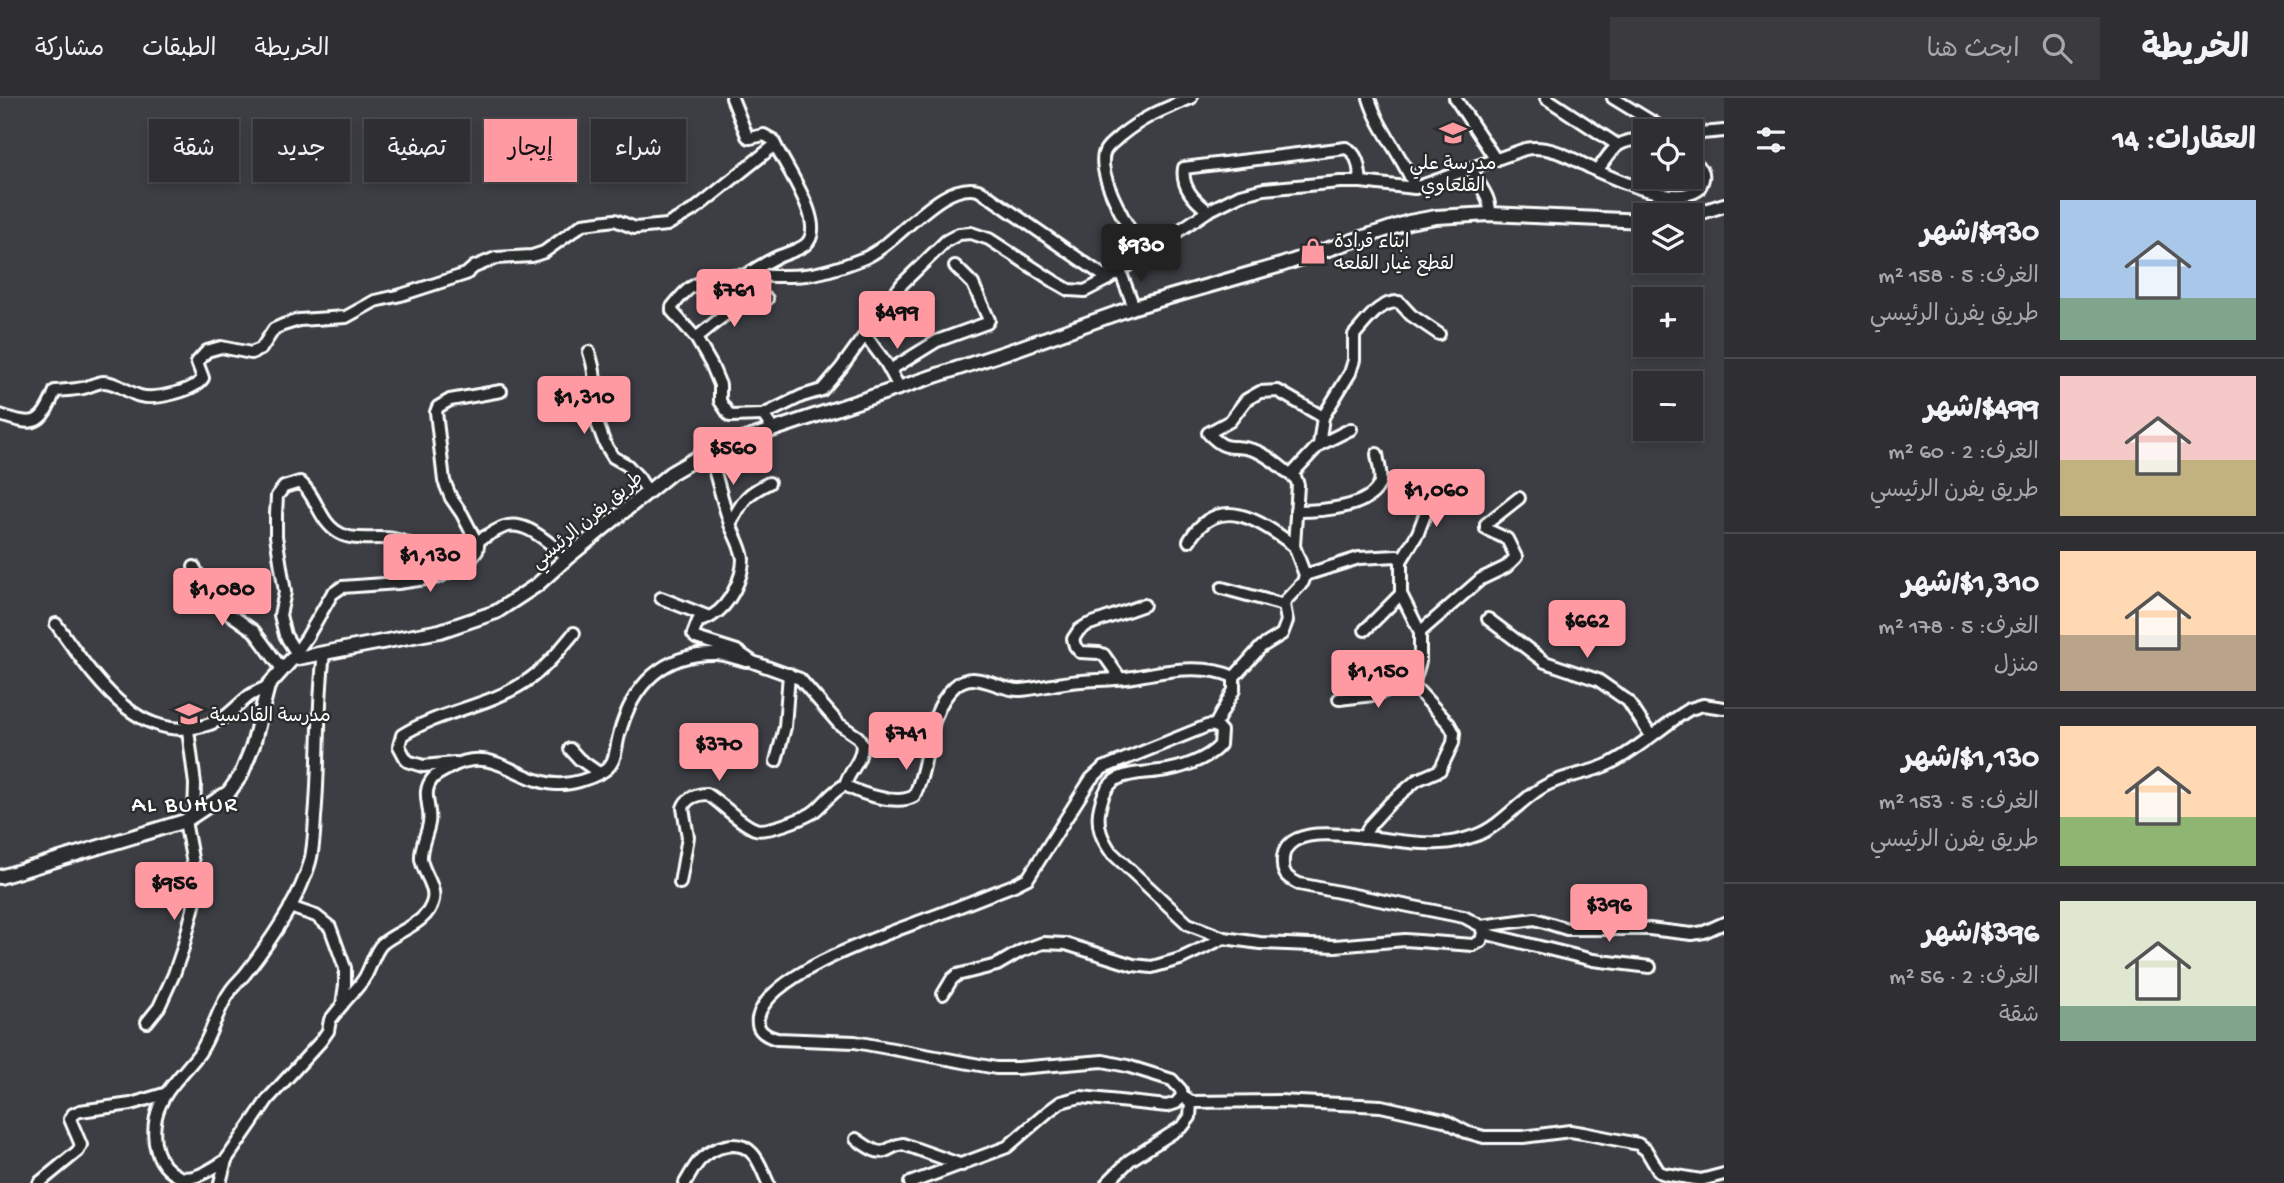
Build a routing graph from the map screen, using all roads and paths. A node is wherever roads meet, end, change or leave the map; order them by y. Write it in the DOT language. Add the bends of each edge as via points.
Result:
graph roads {
  1 [pos="732,98"];
  2 [pos="1191,98"];
  3 [pos="1369,98"];
  4 [pos="1455,98"];
  5 [pos="1546,98"];
  6 [pos="1613,98"];
  7 [pos="1647,119"];
  8 [pos="1724,131"];
  9 [pos="1703,133"];
  10 [pos="1633,139"];
  11 [pos="1616,144"];
  12 [pos="775,145"];
  13 [pos="1496,160"];
  14 [pos="1472,169"];
  15 [pos="1597,171"];
  16 [pos="1361,182"];
  17 [pos="1633,187"];
  18 [pos="1415,188"];
  19 [pos="1643,189"];
  20 [pos="1698,189"];
  21 [pos="1724,205"];
  22 [pos="1208,211"];
  23 [pos="1703,212"];
  24 [pos="1490,214"];
  25 [pos="1633,220"];
  26 [pos="1145,254"];
  27 [pos="955,266"];
  28 [pos="1120,271"];
  29 [pos="743,276"];
  30 [pos="1108,279"];
  31 [pos="767,299"];
  32 [pos="1134,307"];
  33 [pos="1439,334"];
  34 [pos="865,335"];
  35 [pos="696,338"];
  36 [pos="589,352"];
  37 [pos="890,370"];
  38 [pos="900,387"];
  39 [pos="500,391"];
  40 [pos="0,415"];
  41 [pos="763,415"];
  42 [pos="1323,417"];
  43 [pos="773,429"];
  44 [pos="1351,429"];
  45 [pos="1319,445"];
  46 [pos="709,451"];
  47 [pos="1377,454"];
  48 [pos="1291,475"];
  49 [pos="769,483"];
  50 [pos="1458,485"];
  51 [pos="648,492"];
  52 [pos="1518,498"];
  53 [pos="1296,511"];
  54 [pos="730,524"];
  55 [pos="479,540"];
  56 [pos="1189,541"];
  57 [pos="1294,546"];
  58 [pos="568,557"];
  59 [pos="1401,561"];
  60 [pos="194,566"];
  61 [pos="447,573"];
  62 [pos="1305,575"];
  63 [pos="1222,588"];
  64 [pos="1401,594"];
  65 [pos="661,598"];
  66 [pos="1144,605"];
  67 [pos="1284,605"];
  68 [pos="709,617"];
  69 [pos="1488,619"];
  70 [pos="56,624"];
  71 [pos="1365,630"];
  72 [pos="1420,632"];
  73 [pos="574,633"];
  74 [pos="324,653"];
  75 [pos="289,660"];
  76 [pos="753,662"];
  77 [pos="789,674"];
  78 [pos="1234,677"];
  79 [pos="1120,678"];
  80 [pos="1413,685"];
  81 [pos="268,687"];
  82 [pos="1339,699"];
  83 [pos="1724,708"];
  84 [pos="1214,725"];
  85 [pos="188,730"];
  86 [pos="1651,736"];
  87 [pos="570,749"];
  88 [pos="776,761"];
  89 [pos="458,763"];
  90 [pos="599,773"];
  91 [pos="845,785"];
  92 [pos="190,818"];
  93 [pos="1363,837"];
  94 [pos="0,877"];
  95 [pos="680,883"];
  96 [pos="290,907"];
  97 [pos="1724,923"];
  98 [pos="1482,930"];
  99 [pos="1224,938"];
  100 [pos="1650,967"];
  101 [pos="943,993"];
  102 [pos="341,1005"];
  103 [pos="148,1022"];
  104 [pos="164,1094"];
  105 [pos="1187,1099"];
  106 [pos="856,1139"];
  107 [pos="226,1160"];
  108 [pos="962,1165"];
  109 [pos="1724,1174"];
  110 [pos="766,1182"];
  111 [pos="38,1183"];
  112 [pos="220,1183"];
  113 [pos="685,1183"];
  114 [pos="910,1183"];
  115 [pos="1107,1183"];
  1 -- 12 [label="street" via="747,136 767,135"];
  2 -- 26 [label="street" via="1149,114 1104,152 1112,192"];
  3 -- 18 [label="street"];
  4 -- 13 [label="street"];
  5 -- 11 [label="street"];
  6 -- 7 [label="street"];
  8 -- 9 [label="street"];
  10 -- 11 [label="street"];
  11 -- 15 [label="street"];
  12 -- 29 [label="street" via="812,215 812,236 803,246"];
  12 -- 40 [label="street" via="695,209 667,225 635,228 615,220 583,224 544,252 496,258 466,274 375,301 346,317 283,325 274,329 261,349 251,353 222,347 207,351 197,362 200,383 159,397 141,396 107,382 94,383 55,391 43,416 33,421 24,423"];
  13 -- 14 [label="street"];
  13 -- 15 [label="street" via="1541,146"];
  14 -- 18 [label="street"];
  14 -- 24 [label="street" via="1490,199"];
  15 -- 17 [label="street"];
  16 -- 18 [label="street"];
  16 -- 22 [label="street" via="1264,188"];
  16 -- 22 [label="street" via="1357,158 1346,148 1184,168 1186,189"];
  19 -- 20 [label="street" via="1687,194"];
  21 -- 23 [label="main road"];
  22 -- 26 [label="street"];
  24 -- 25 [label="main road, طريق يفرن الرئيسي"];
  24 -- 32 [label="main road, طريق يفرن الرئيسي" via="1409,222"];
  26 -- 28 [label="street"];
  27 -- 37 [label="street" via="973,284 988,323 937,341"];
  28 -- 30 [label="street"];
  28 -- 32 [label="street"];
  29 -- 30 [label="street" via="806,275 865,258 930,206 954,193 979,190"];
  29 -- 35 [label="street" via="716,278 690,288 672,307"];
  30 -- 34 [label="street" via="1085,291 1069,290 989,239 959,234 902,284"];
  31 -- 35 [label="street" via="746,302"];
  32 -- 38 [label="main road, طريق يفرن الرئيسي"];
  33 -- 42 [label="street" via="1399,302 1379,308 1354,335 1350,373"];
  34 -- 37 [label="street"];
  34 -- 41 [label="street" via="822,390"];
  35 -- 41 [label="street" via="730,416"];
  36 -- 51 [label="street" via="594,367 589,402 596,426 613,457 627,465"];
  37 -- 38 [label="street"];
  38 -- 43 [label="main road, طريق يفرن الرئيسي"];
  39 -- 55 [label="street" via="450,400 436,412 444,481 470,532"];
  41 -- 43 [label="street"];
  42 -- 45 [label="street"];
  42 -- 48 [label="street" via="1278,391 1260,392 1246,400 1230,421 1208,433 1217,443 1252,450"];
  43 -- 46 [label="main road, طريق يفرن الرئيسي"];
  44 -- 45 [label="street"];
  45 -- 48 [label="street"];
  46 -- 51 [label="main road, طريق يفرن الرئيسي"];
  46 -- 54 [label="street"];
  47 -- 53 [label="street" via="1380,481 1369,495 1339,508"];
  48 -- 53 [label="street" via="1298,485"];
  49 -- 54 [label="street" via="745,498"];
  50 -- 59 [label="street" via="1430,501"];
  51 -- 58 [label="main road, طريق يفرن الرئيسي"];
  52 -- 72 [label="street" via="1486,524 1486,529 1507,539 1516,557 1481,579"];
  53 -- 57 [label="street"];
  54 -- 68 [label="street" via="743,563 720,609"];
  55 -- 58 [label="street" via="506,526 519,526"];
  55 -- 61 [label="street" via="471,559"];
  56 -- 57 [label="street" via="1208,519 1231,512 1276,532"];
  57 -- 62 [label="street"];
  58 -- 74 [label="main road, طريق يفرن الرئيسي" via="496,612 440,631"];
  59 -- 62 [label="street" via="1389,555 1359,558"];
  59 -- 64 [label="street"];
  60 -- 75 [label="street" via="213,602"];
  61 -- 75 [label="street" via="342,587 332,594"];
  61 -- 75 [label="street" via="405,542 340,534 327,523 308,488 300,482 284,487 277,496 276,536 285,592 280,615"];
  62 -- 67 [label="street"];
  63 -- 67 [label="street"];
  64 -- 71 [label="street"];
  64 -- 72 [label="street"];
  65 -- 68 [label="street"];
  66 -- 79 [label="street" via="1087,625 1073,639 1080,652 1104,655"];
  67 -- 78 [label="street" via="1287,621 1282,634 1261,647"];
  68 -- 76 [label="street" via="694,627 696,638 737,651"];
  69 -- 86 [label="street" via="1545,662 1598,680 1628,701"];
  70 -- 85 [label="street" via="106,691 133,713 158,726"];
  72 -- 80 [label="street" via="1420,662"];
  73 -- 89 [label="street" via="546,667 524,683 402,735 399,746 407,761 423,766"];
  74 -- 75 [label="main road, طريق يفرن الرئيسي"];
  74 -- 96 [label="street" via="310,864"];
  75 -- 81 [label="main road"];
  76 -- 77 [label="street"];
  76 -- 90 [label="street" via="718,654 659,669 638,690 625,716 614,758"];
  77 -- 88 [label="street" via="785,727"];
  77 -- 91 [label="street" via="800,679 862,744 860,759"];
  78 -- 79 [label="street" via="1188,670"];
  78 -- 84 [label="street" via="1234,690"];
  79 -- 91 [label="street" via="1022,690 981,679 959,683 942,702 914,796 905,801"];
  80 -- 82 [label="street"];
  80 -- 93 [label="street" via="1449,724 1454,743 1440,770 1417,780 1390,803"];
  81 -- 85 [label="street" via="250,695 227,717"];
  81 -- 92 [label="main road" via="241,775 229,792"];
  83 -- 86 [label="street" via="1703,705 1690,709"];
  84 -- 99 [label="street" via="1222,736 1212,752 1179,767 1126,776 1110,785 1098,820 1103,842 1111,852 1174,912 1198,930"];
  84 -- 105 [label="street" via="1096,773 1022,881 830,958 781,987 758,1016 760,1031 767,1036 856,1042 979,1066 1018,1068 1103,1061 1172,1080"];
  85 -- 92 [label="street" via="195,784"];
  86 -- 93 [label="street" via="1591,772 1550,783 1476,835 1440,844"];
  87 -- 90 [label="street"];
  89 -- 90 [label="street" via="487,760 554,784"];
  89 -- 102 [label="street" via="433,778 426,791 430,821 421,857 433,900 414,925 381,945 364,979"];
  91 -- 95 [label="street" via="811,814 761,830 707,794 689,799 682,808 688,837"];
  92 -- 94 [label="main road"];
  92 -- 103 [label="street" via="198,890 174,974"];
  93 -- 98 [label="street" via="1322,833 1297,840 1282,858 1283,870 1299,884 1464,917"];
  96 -- 102 [label="street" via="316,916 330,927 345,968"];
  96 -- 104 [label="street" via="230,990 205,1044"];
  97 -- 98 [label="street" via="1692,934 1567,929 1535,919"];
  98 -- 99 [label="street" via="1481,941 1473,945 1405,940 1335,946"];
  98 -- 100 [label="street" via="1593,960"];
  99 -- 101 [label="street" via="1152,967 1066,944 1043,943 997,965 957,975"];
  102 -- 107 [label="street" via="321,1041 268,1099"];
  104 -- 107 [label="street" via="153,1140 169,1172 192,1178"];
  104 -- 111 [label="street" via="73,1114 70,1119 81,1144 78,1151"];
  105 -- 108 [label="street" via="1157,1106 1072,1099 1050,1110 1007,1147"];
  105 -- 109 [label="street" via="1390,1107 1444,1120 1484,1138 1570,1131 1638,1144 1659,1172 1701,1180"];
  105 -- 115 [label="street" via="1190,1117 1183,1126 1143,1151"];
  106 -- 108 [label="street" via="877,1152 902,1144"];
  107 -- 112 [label="street"];
  108 -- 114 [label="street"];
  110 -- 113 [label="street" via="752,1153 733,1144 698,1161"];
}
